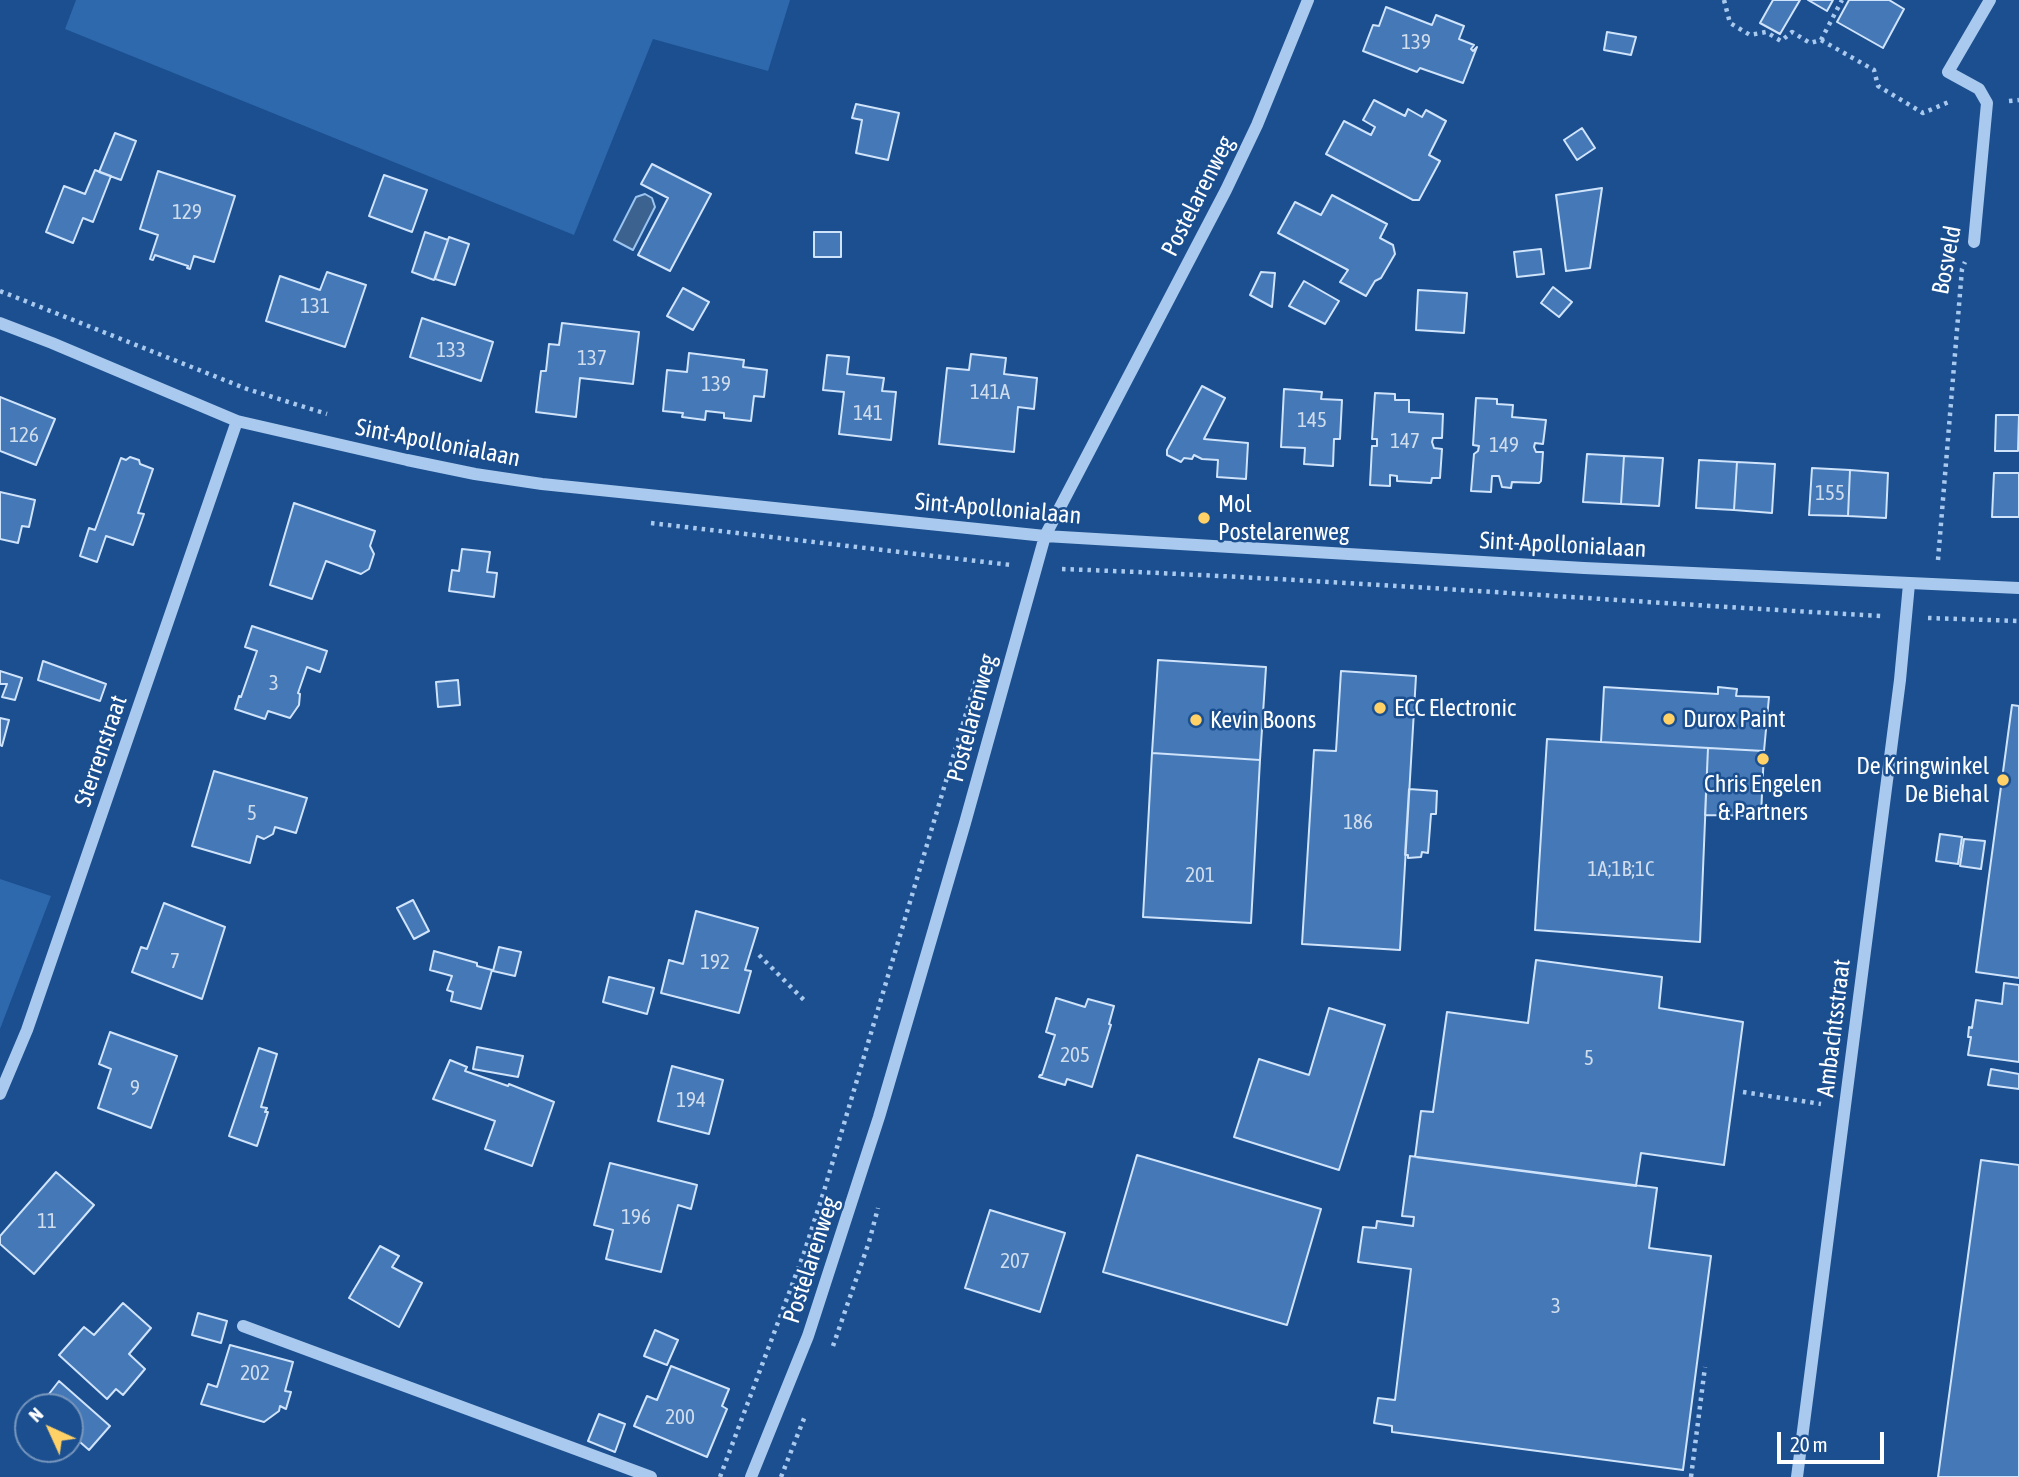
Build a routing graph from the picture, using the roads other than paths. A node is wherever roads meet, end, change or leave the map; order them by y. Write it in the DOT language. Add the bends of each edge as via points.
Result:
graph roads {
  1 [pos="1308,0"];
  2 [pos="1990,0"];
  3 [pos="1974,242"];
  4 [pos="0,323"];
  5 [pos="237,421"];
  6 [pos="1045,536"];
  7 [pos="1909,584"];
  8 [pos="2019,588"];
  9 [pos="0,1094"];
  10 [pos="243,1326"];
  11 [pos="651,1477"];
  12 [pos="751,1477"];
  13 [pos="1797,1477"];
  1 -- 6 [label="street, Postelarenweg" via="1226,190"];
  2 -- 3 [label="street, Bosveld" via="1948,72 1979,89 1987,103"];
  4 -- 5 [label="street, Sint-Apollonialaan"];
  5 -- 6 [label="street, Sint-Apollonialaan" via="407,460 542,484"];
  5 -- 9 [label="street, Sterrenstraat" via="27,1030"];
  6 -- 7 [label="street, Sint-Apollonialaan"];
  6 -- 12 [label="street, Postelarenweg" via="879,1117 808,1336"];
  7 -- 8 [label="street, Sint-Apollonialaan"];
  7 -- 13 [label="street, Ambachtsstraat"];
  10 -- 11 [label="street"];
}
